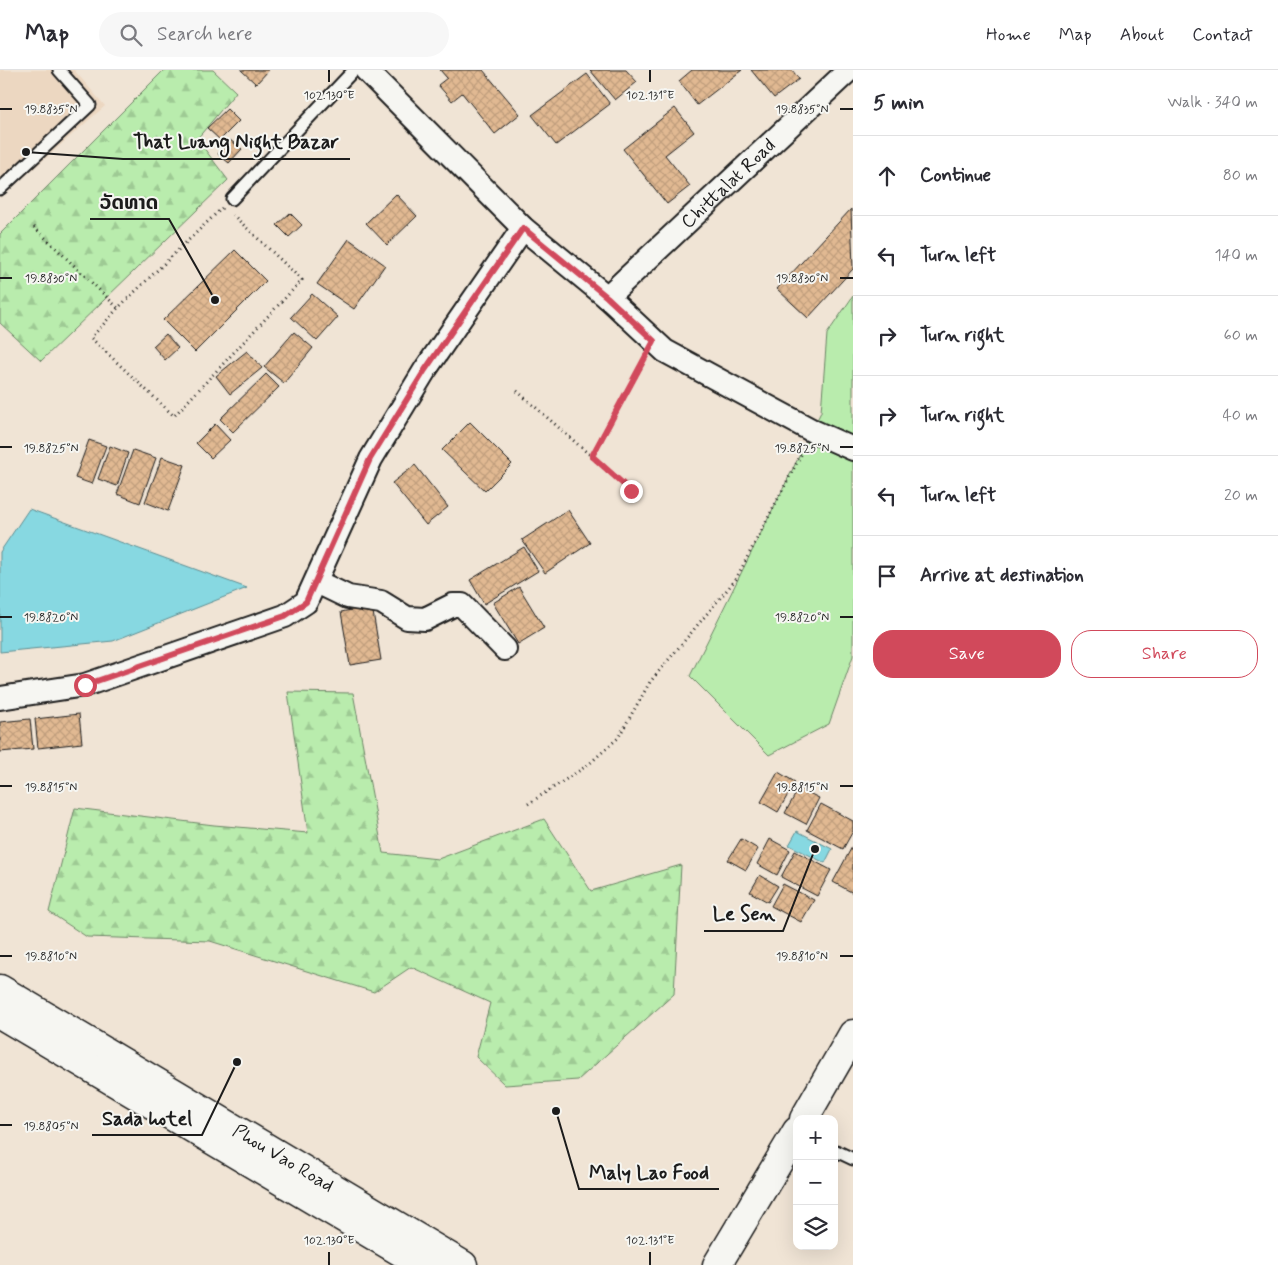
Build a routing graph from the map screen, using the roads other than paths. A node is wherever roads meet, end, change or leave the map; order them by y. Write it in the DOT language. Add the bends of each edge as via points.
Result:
graph roads {
  1 [pos="59,70"];
  2 [pos="354,70"];
  3 [pos="366,70"];
  4 [pos="843,72"];
  5 [pos="0,189"];
  6 [pos="232,199"];
  7 [pos="523,228"];
  8 [pos="607,297"];
  9 [pos="853,449"];
  10 [pos="317,582"];
  11 [pos="505,649"];
  12 [pos="0,698"];
  13 [pos="0,989"];
  14 [pos="0,1014"];
  15 [pos="853,1034"];
  16 [pos="806,1115"];
  17 [pos="793,1138"];
  18 [pos="838,1152"];
  19 [pos="853,1159"];
  20 [pos="423,1265"];
  21 [pos="464,1265"];
  22 [pos="716,1265"];
  1 -- 5 [label="lane" via="90,105"];
  2 -- 6 [label="lane"];
  3 -- 7 [label="street"];
  4 -- 8 [label="street, Chittalat Road"];
  7 -- 8 [label="street"];
  7 -- 10 [label="street" via="425,370 370,459"];
  8 -- 9 [label="street" via="665,351 813,431"];
  10 -- 11 [label="street" via="348,597 381,602 407,618 425,619 453,605 462,605"];
  10 -- 12 [label="street" via="306,602 285,616 85,685"];
  13 -- 21 [label="street, Phou Vao Road"];
  14 -- 20 [label="street, Phou Vao Road"];
  15 -- 16 [label="street"];
  17 -- 22 [label="street"];
  18 -- 19 [label="lane"];
}
